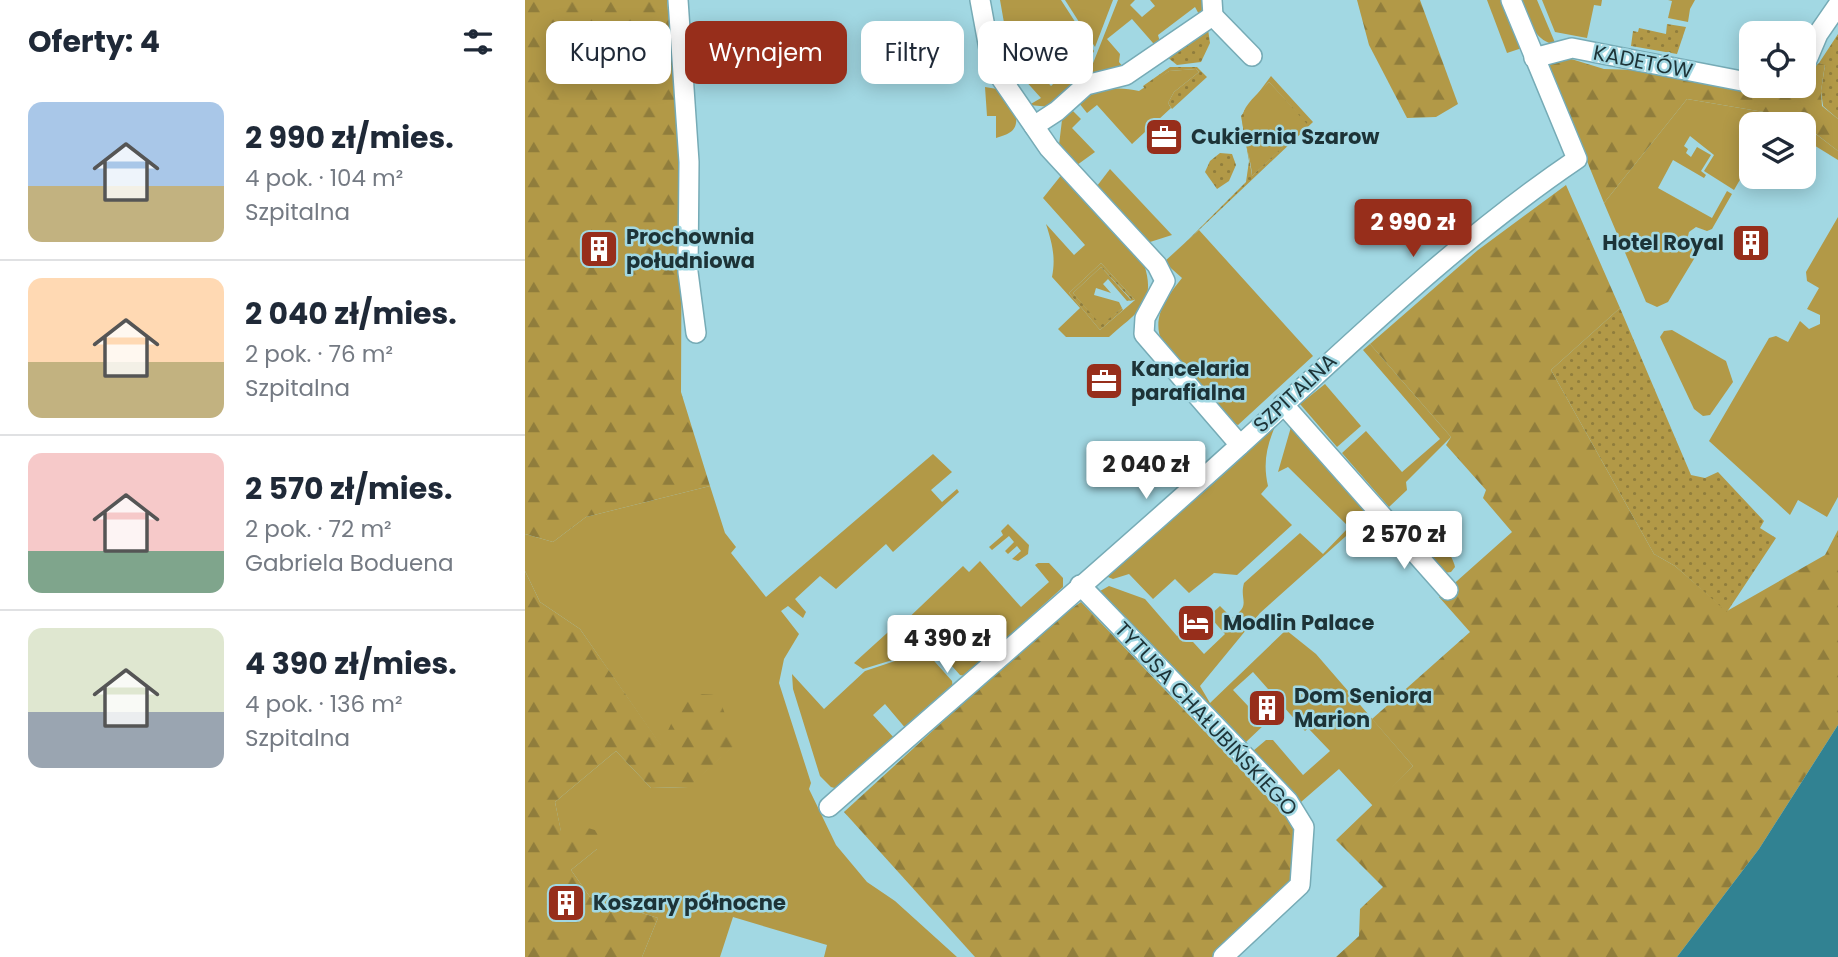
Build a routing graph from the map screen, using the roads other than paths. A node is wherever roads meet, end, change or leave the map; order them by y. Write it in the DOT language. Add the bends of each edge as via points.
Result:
graph roads {
  1 [pos="678,0"];
  2 [pos="980,0"];
  3 [pos="1511,0"];
  4 [pos="1838,5"];
  5 [pos="1213,8"];
  6 [pos="1816,39"];
  7 [pos="1252,56"];
  8 [pos="1534,58"];
  9 [pos="1739,80"];
  10 [pos="1034,126"];
  11 [pos="697,333"];
  12 [pos="1283,404"];
  13 [pos="1240,445"];
  14 [pos="1080,585"];
  15 [pos="1448,590"];
  16 [pos="829,807"];
  17 [pos="1223,957"];
  1 -- 11 [label="street" via="689,162 688,271"];
  2 -- 10 [label="street" via="992,65"];
  3 -- 8 [label="street, SZPITALNA"];
  4 -- 6 [label="street"];
  5 -- 7 [label="street"];
  5 -- 10 [label="street" via="1126,75 1086,85"];
  8 -- 9 [label="street, KADETÓW" via="1572,48"];
  8 -- 12 [label="street, SZPITALNA" via="1577,159 1439,262"];
  10 -- 13 [label="street" via="1157,264 1165,281 1145,318 1144,334"];
  12 -- 13 [label="street, SZPITALNA"];
  12 -- 15 [label="street"];
  13 -- 14 [label="street, SZPITALNA"];
  14 -- 16 [label="street, SZPITALNA"];
  14 -- 17 [label="street, TYTUSA CHAŁUBIŃSKIEGO" via="1288,801 1304,827 1300,885"];
}
